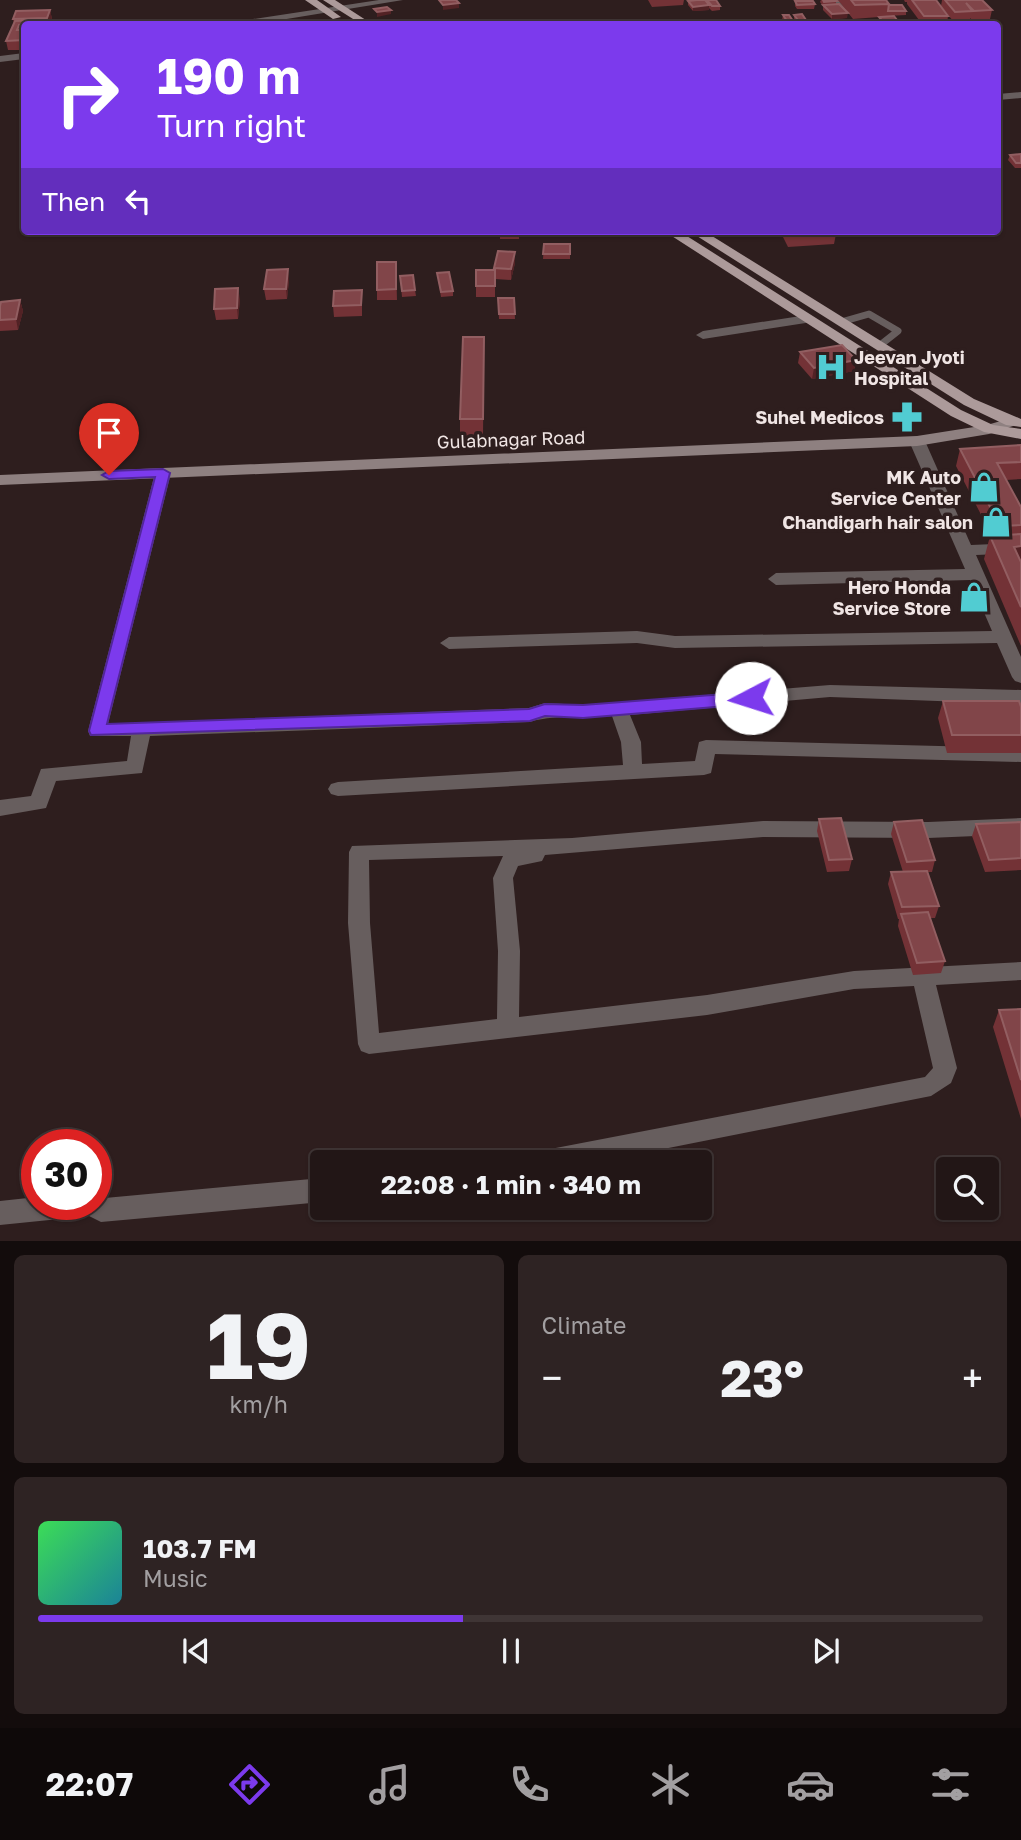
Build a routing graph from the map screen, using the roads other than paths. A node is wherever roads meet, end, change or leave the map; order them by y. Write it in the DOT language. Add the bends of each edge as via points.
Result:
graph roads {
  1 [pos="310,0"];
  2 [pos="398,0"];
  3 [pos="836,0"];
  4 [pos="327,5"];
  5 [pos="342,8"];
  6 [pos="844,9"];
  7 [pos="254,21"];
  8 [pos="345,21"];
  9 [pos="362,21"];
  10 [pos="21,56"];
  11 [pos="0,59"];
  12 [pos="1021,95"];
  13 [pos="1001,97"];
  14 [pos="676,235"];
  15 [pos="701,235"];
  16 [pos="807,319"];
  17 [pos="841,322"];
  18 [pos="703,335"];
  19 [pos="879,346"];
  20 [pos="1018,423"];
  21 [pos="989,429"];
  22 [pos="917,441"];
  23 [pos="163,473"];
  24 [pos="0,480"];
  25 [pos="1021,548"];
  26 [pos="966,550"];
  27 [pos="976,574"];
  28 [pos="776,579"];
  29 [pos="1002,637"];
  30 [pos="449,643"];
  31 [pos="1021,677"];
  32 [pos="1021,697"];
  33 [pos="619,709"];
  34 [pos="142,729"];
  35 [pos="1021,755"];
  36 [pos="633,772"];
  37 [pos="338,789"];
  38 [pos="0,808"];
  39 [pos="1021,826"];
  40 [pos="572,846"];
  41 [pos="1021,971"];
  42 [pos="923,976"];
  43 [pos="508,1029"];
  44 [pos="602,1150"];
  45 [pos="310,1191"];
  46 [pos="112,1209"];
  47 [pos="21,1211"];
  48 [pos="0,1213"];
  1 -- 4 [label="main road"];
  2 -- 5 [label="street"];
  3 -- 6 [label="street"];
  4 -- 5 [label="main road"];
  4 -- 7 [label="street"];
  4 -- 8 [label="main road"];
  5 -- 9 [label="main road"];
  10 -- 11 [label="street"];
  12 -- 13 [label="street"];
  14 -- 16 [label="main road"];
  15 -- 17 [label="main road"];
  16 -- 18 [label="street"];
  16 -- 21 [label="main road"];
  17 -- 19 [label="main road"];
  17 -- 19 [label="lane" via="869,314 898,331"];
  19 -- 20 [label="main road" via="969,402"];
  20 -- 21 [label="main road, Gulabnagar Road"];
  21 -- 22 [label="main road, Gulabnagar Road"];
  22 -- 23 [label="main road, Gulabnagar Road"];
  22 -- 26 [label="street"];
  23 -- 24 [label="main road, Gulabnagar Road"];
  23 -- 34 [label="street" via="97,731"];
  25 -- 26 [label="street"];
  26 -- 27 [label="street"];
  27 -- 28 [label="street"];
  27 -- 29 [label="street"];
  29 -- 30 [label="street"];
  29 -- 31 [label="street"];
  32 -- 33 [label="street" via="830,691"];
  33 -- 34 [label="street"];
  33 -- 36 [label="street" via="631,743"];
  34 -- 38 [label="street" via="135,768 48,774 39,803"];
  35 -- 36 [label="street" via="706,747 704,768"];
  36 -- 37 [label="street"];
  39 -- 40 [label="street" via="729,830"];
  40 -- 43 [label="street" via="511,860 503,878 509,951"];
  40 -- 43 [label="street" via="359,852 359,923 369,1044"];
  41 -- 42 [label="street"];
  42 -- 43 [label="street" via="854,980 708,1005"];
  42 -- 44 [label="street" via="945,1068 931,1086"];
  45 -- 46 [label="street"];
  47 -- 48 [label="street"];
}
